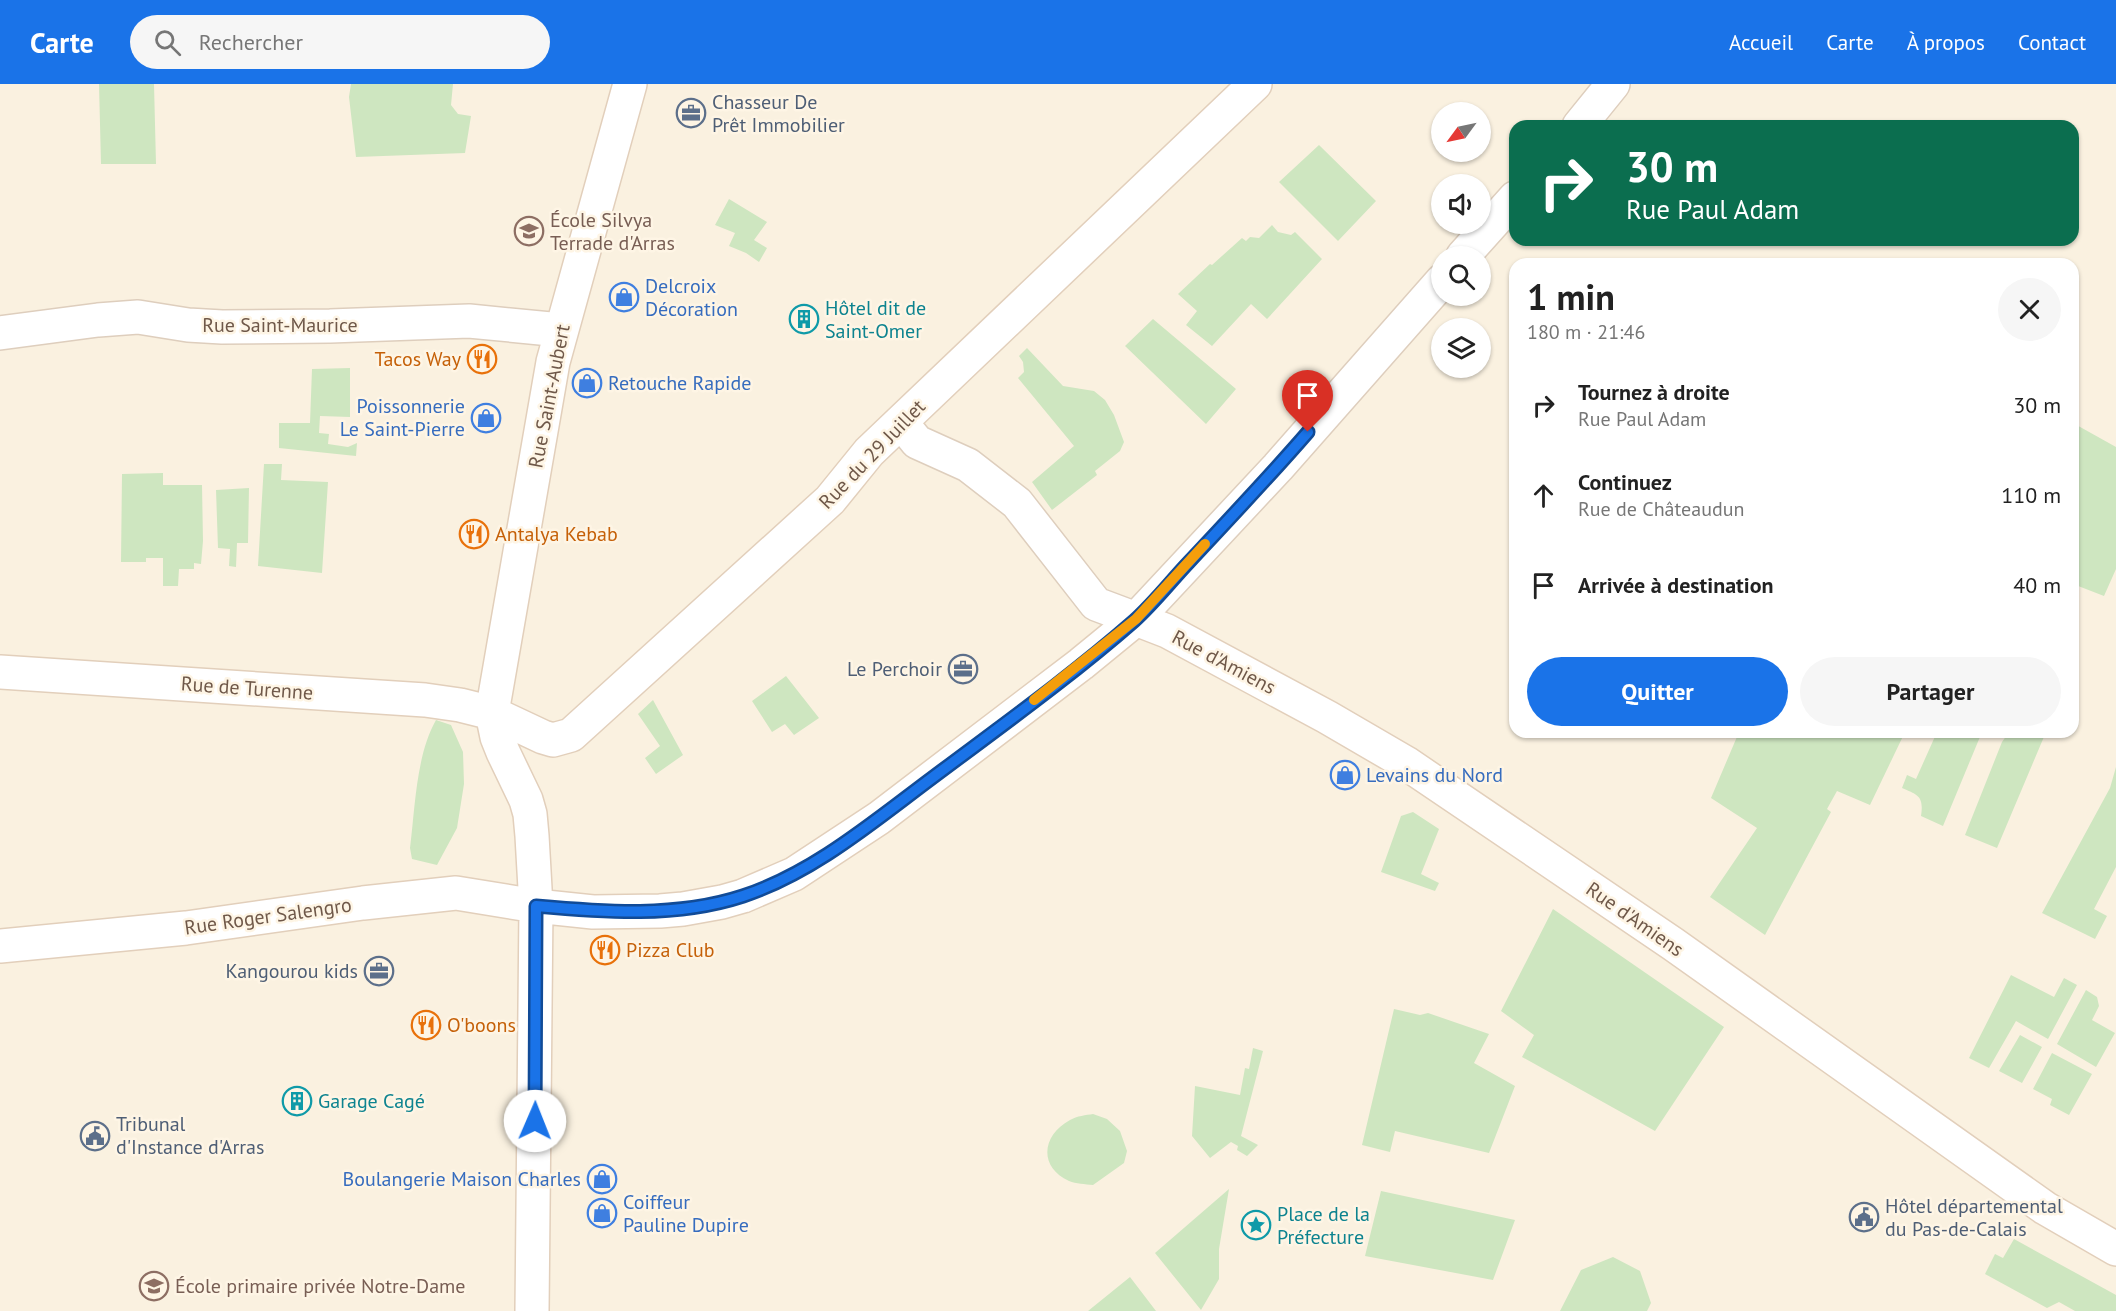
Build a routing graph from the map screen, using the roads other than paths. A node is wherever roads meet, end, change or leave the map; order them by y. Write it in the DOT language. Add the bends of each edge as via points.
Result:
graph roads {
  1 [pos="630,84"];
  2 [pos="1255,84"];
  3 [pos="1613,84"];
  4 [pos="1584,120"];
  5 [pos="1509,205"];
  6 [pos="1472,246"];
  7 [pos="1431,293"];
  8 [pos="561,330"];
  9 [pos="0,333"];
  10 [pos="900,422"];
  11 [pos="1136,619"];
  12 [pos="0,672"];
  13 [pos="492,713"];
  14 [pos="536,906"];
  15 [pos="0,946"];
  16 [pos="2116,1250"];
  17 [pos="532,1311"];
  1 -- 8 [label="street, Rue Saint-Aubert"];
  2 -- 10 [label="street, Rue du 29 Juillet"];
  3 -- 4 [label="street"];
  5 -- 6 [label="street"];
  7 -- 11 [label="street, Rue Roger Salengro" via="1278,467"];
  8 -- 9 [label="street, Rue Saint-Maurice" via="469,321 222,327 138,317"];
  8 -- 13 [label="street, Rue Saint-Aubert"];
  10 -- 11 [label="street, Rue d'Amiens" via="917,442 968,465 1017,503 1096,604"];
  10 -- 13 [label="street, Rue du 29 Juillet" via="869,452 830,500 575,732 553,740"];
  11 -- 14 [label="street, Rue Roger Salengro" via="879,818 817,861 775,883 722,902 660,911 592,912"];
  11 -- 16 [label="street, Rue d'Amiens" via="1177,637 1406,763 1672,944 2036,1202"];
  12 -- 13 [label="street, Rue de Turenne" via="425,700"];
  13 -- 14 [label="street" via="497,737 530,814"];
  14 -- 15 [label="street, Rue Roger Salengro" via="456,893 186,928"];
  14 -- 17 [label="street"];
}
